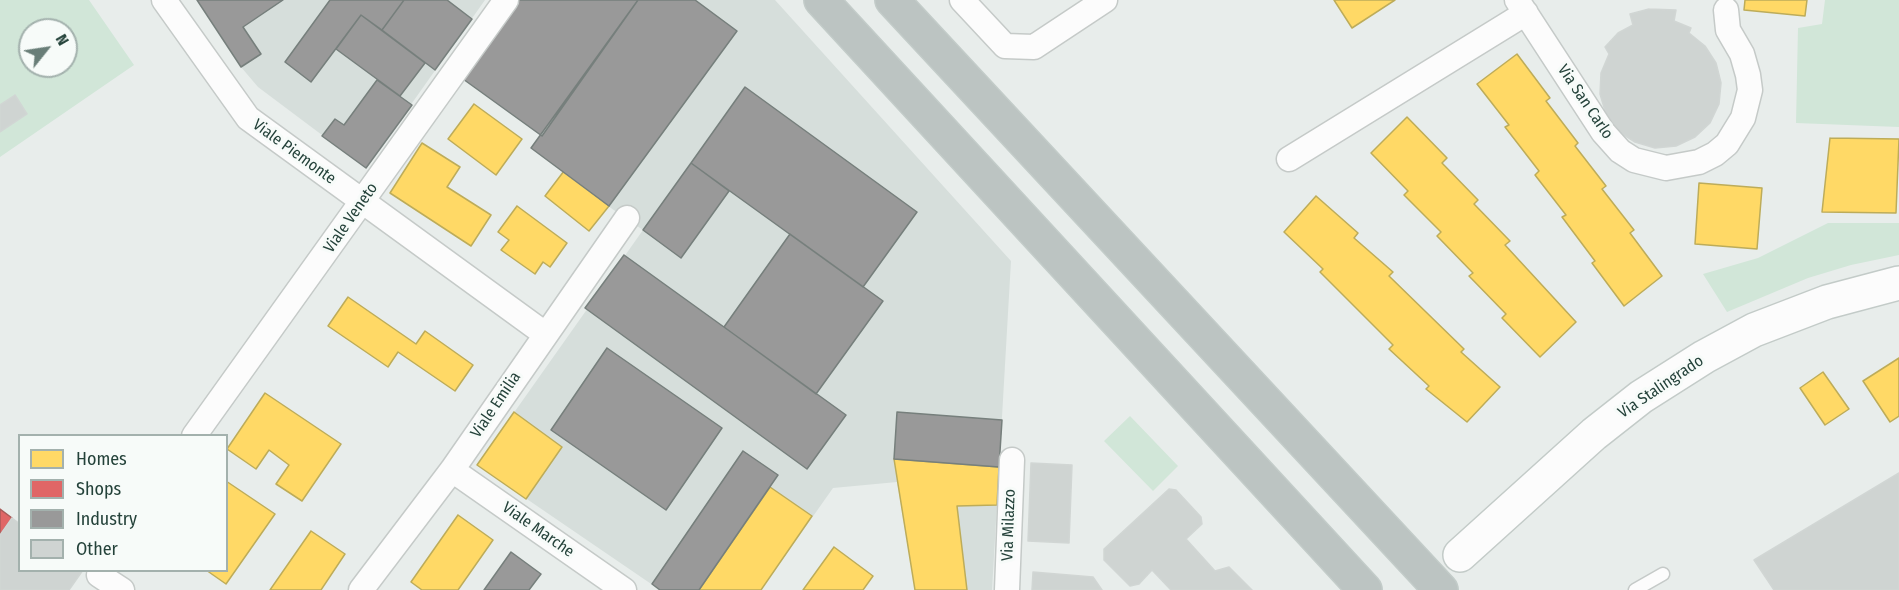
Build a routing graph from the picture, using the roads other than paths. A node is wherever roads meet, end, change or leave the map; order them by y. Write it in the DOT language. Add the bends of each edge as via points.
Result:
graph roads {
  1 [pos="164,0"];
  2 [pos="506,0"];
  3 [pos="821,0"];
  4 [pos="892,0"];
  5 [pos="962,0"];
  6 [pos="1105,0"];
  7 [pos="1522,7"];
  8 [pos="1726,10"];
  9 [pos="1069,12"];
  10 [pos="1289,159"];
  11 [pos="363,202"];
  12 [pos="627,218"];
  13 [pos="1899,283"];
  14 [pos="545,334"];
  15 [pos="195,434"];
  16 [pos="1012,459"];
  17 [pos="452,470"];
  18 [pos="1460,555"];
  19 [pos="1663,574"];
  20 [pos="96,578"];
  21 [pos="122,590"];
  22 [pos="361,590"];
  23 [pos="624,590"];
  24 [pos="1007,590"];
  25 [pos="1365,590"];
  26 [pos="1441,590"];
  27 [pos="1635,590"];
  1 -- 11 [label="street, Viale Piemonte" via="248,118"];
  2 -- 11 [label="street, Viale Veneto"];
  3 -- 25 [label="highway"];
  4 -- 26 [label="highway"];
  5 -- 9 [label="street" via="1005,46 1034,47"];
  6 -- 9 [label="street"];
  7 -- 8 [label="street, Via San Carlo" via="1603,132 1634,160 1666,168 1685,166 1715,154 1727,144 1743,118 1749,97 1748,75 1742,54 1728,30"];
  7 -- 10 [label="street, Via San Carlo"];
  11 -- 14 [label="street, Viale Piemonte"];
  11 -- 15 [label="street, Viale Veneto"];
  12 -- 14 [label="street, Viale Emilia"];
  13 -- 18 [label="main road, Via Stalingrado" via="1827,302 1754,330 1704,357 1641,397 1594,434"];
  14 -- 17 [label="street, Viale Emilia"];
  16 -- 24 [label="street, Via Milazzo"];
  17 -- 22 [label="street, Viale Emilia"];
  17 -- 23 [label="street, Viale Marche"];
  19 -- 27 [label="lane"];
  20 -- 21 [label="street"];
}
